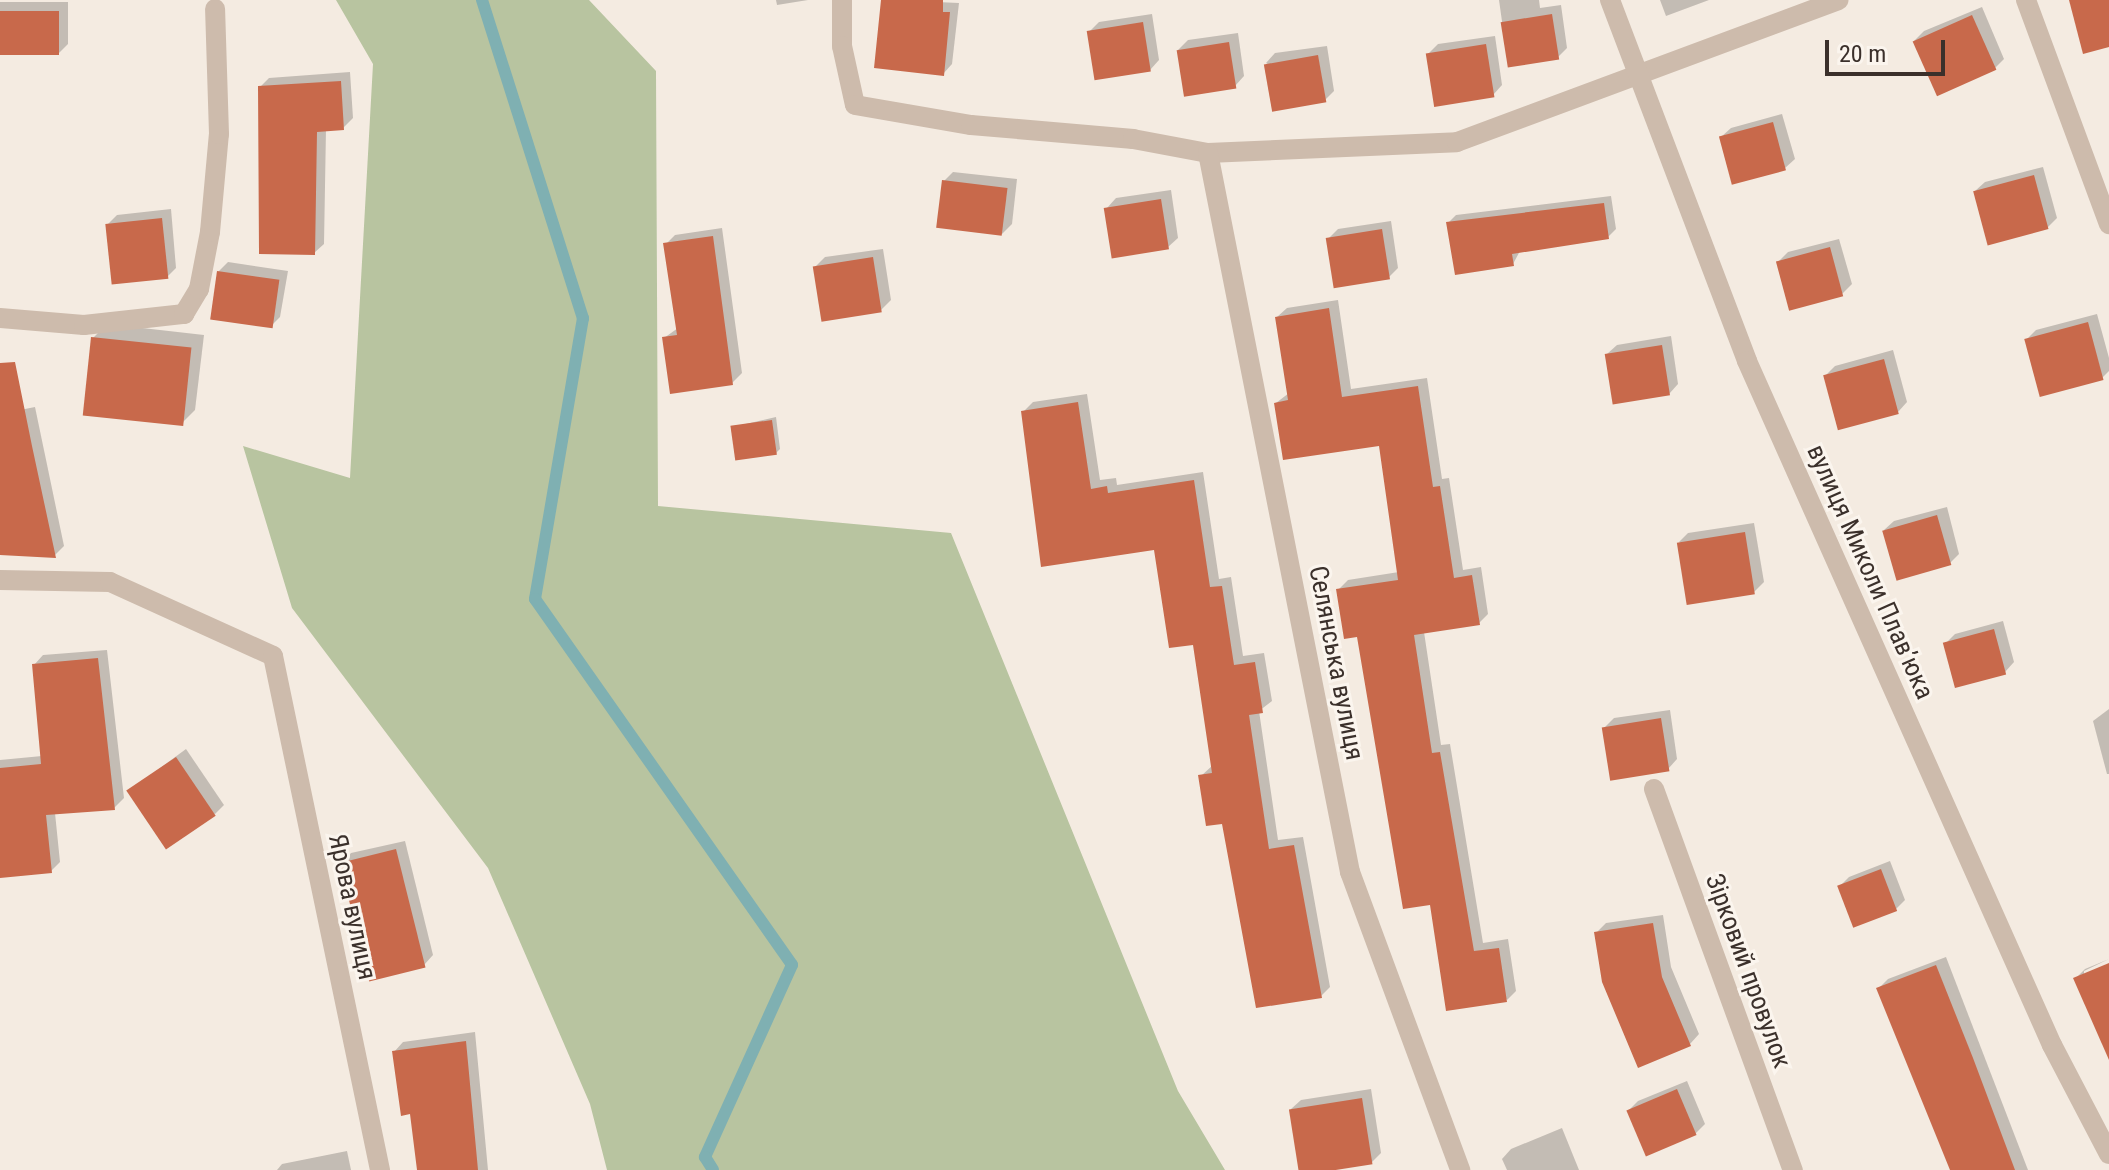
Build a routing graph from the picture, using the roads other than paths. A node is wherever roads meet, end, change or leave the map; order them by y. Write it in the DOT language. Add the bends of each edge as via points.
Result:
graph roads {
  1 [pos="842,0"];
  2 [pos="1610,0"];
  3 [pos="1838,0"];
  4 [pos="2026,0"];
  5 [pos="215,9"];
  6 [pos="1638,74"];
  7 [pos="1208,153"];
  8 [pos="2109,224"];
  9 [pos="0,318"];
  10 [pos="0,580"];
  11 [pos="1654,789"];
  12 [pos="2109,1154"];
  13 [pos="380,1170"];
  14 [pos="1460,1170"];
  15 [pos="1793,1170"];
  1 -- 7 [label="street" via="842,46 855,105 971,125 1133,139"];
  2 -- 6 [label="street, вулиця Миколи Плавʼюка"];
  3 -- 6 [label="street"];
  4 -- 8 [label="street"];
  5 -- 9 [label="street" via="219,134 210,232 199,289 184,314 84,325"];
  6 -- 7 [label="street" via="1457,142"];
  6 -- 12 [label="street, вулиця Миколи Плавʼюка" via="1747,361 2052,1045"];
  7 -- 14 [label="street, Селянська вулиця" via="1350,872"];
  10 -- 13 [label="street, Ярова вулиця" via="110,582 273,656"];
  11 -- 15 [label="street, Зірковий провулок"];
}
